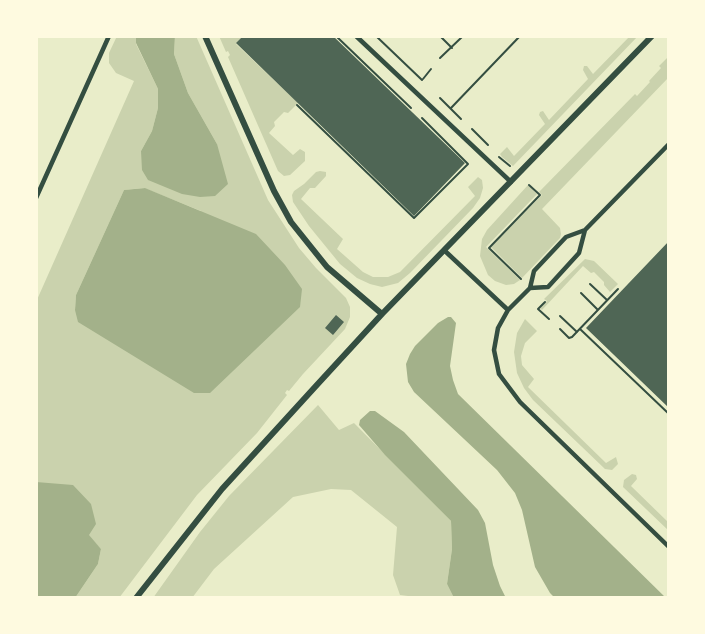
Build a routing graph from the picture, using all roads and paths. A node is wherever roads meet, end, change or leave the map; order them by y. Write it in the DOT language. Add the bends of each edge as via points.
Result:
graph roads {
  1 [pos="109,36"];
  2 [pos="205,36"];
  3 [pos="336,36"];
  4 [pos="356,36"];
  5 [pos="376,36"];
  6 [pos="440,36"];
  7 [pos="464,36"];
  8 [pos="520,36"];
  9 [pos="652,36"];
  10 [pos="452,48"];
  11 [pos="440,58"];
  12 [pos="431,69"];
  13 [pos="423,80"];
  14 [pos="419,85"];
  15 [pos="440,98"];
  16 [pos="297,105"];
  17 [pos="411,108"];
  18 [pos="451,108"];
  19 [pos="422,118"];
  20 [pos="461,118"];
  21 [pos="472,129"];
  22 [pos="669,144"];
  23 [pos="488,145"];
  24 [pos="499,157"];
  25 [pos="512,167"];
  26 [pos="511,182"];
  27 [pos="529,185"];
  28 [pos="36,198"];
  29 [pos="585,230"];
  30 [pos="445,251"];
  31 [pos="521,279"];
  32 [pos="590,284"];
  33 [pos="530,288"];
  34 [pos="618,289"];
  35 [pos="581,293"];
  36 [pos="607,300"];
  37 [pos="544,302"];
  38 [pos="508,310"];
  39 [pos="598,310"];
  40 [pos="382,314"];
  41 [pos="560,316"];
  42 [pos="549,319"];
  43 [pos="560,329"];
  44 [pos="580,329"];
  45 [pos="577,332"];
  46 [pos="669,414"];
  47 [pos="669,547"];
  48 [pos="136,598"];
  1 -- 28 [label="lane"];
  2 -- 40 [label="street" via="291,222 327,267"];
  3 -- 17 [label="path"];
  4 -- 26 [label="lane"];
  5 -- 13 [label="path"];
  6 -- 10 [label="path"];
  7 -- 10 [label="path"];
  8 -- 18 [label="path"];
  9 -- 26 [label="street"];
  10 -- 11 [label="path"];
  12 -- 13 [label="path"];
  13 -- 14 [label="path"];
  15 -- 18 [label="path"];
  16 -- 19 [label="path" via="414,218 468,164"];
  18 -- 20 [label="path"];
  21 -- 23 [label="path"];
  22 -- 29 [label="lane"];
  24 -- 25 [label="path"];
  26 -- 30 [label="street"];
  27 -- 31 [label="path" via="540,195 489,248"];
  29 -- 33 [label="lane" via="566,237 534,271"];
  29 -- 33 [label="lane" via="579,253 548,287"];
  30 -- 38 [label="lane"];
  30 -- 40 [label="street"];
  32 -- 36 [label="path"];
  33 -- 38 [label="lane"];
  34 -- 36 [label="path"];
  35 -- 39 [label="path"];
  36 -- 39 [label="path"];
  37 -- 42 [label="path" via="538,309"];
  38 -- 47 [label="lane" via="498,328 494,350 499,374 520,402"];
  39 -- 44 [label="path"];
  40 -- 48 [label="street" via="222,489"];
  41 -- 45 [label="path"];
  43 -- 45 [label="path" via="570,338"];
  44 -- 45 [label="path"];
  44 -- 46 [label="path"];
}
